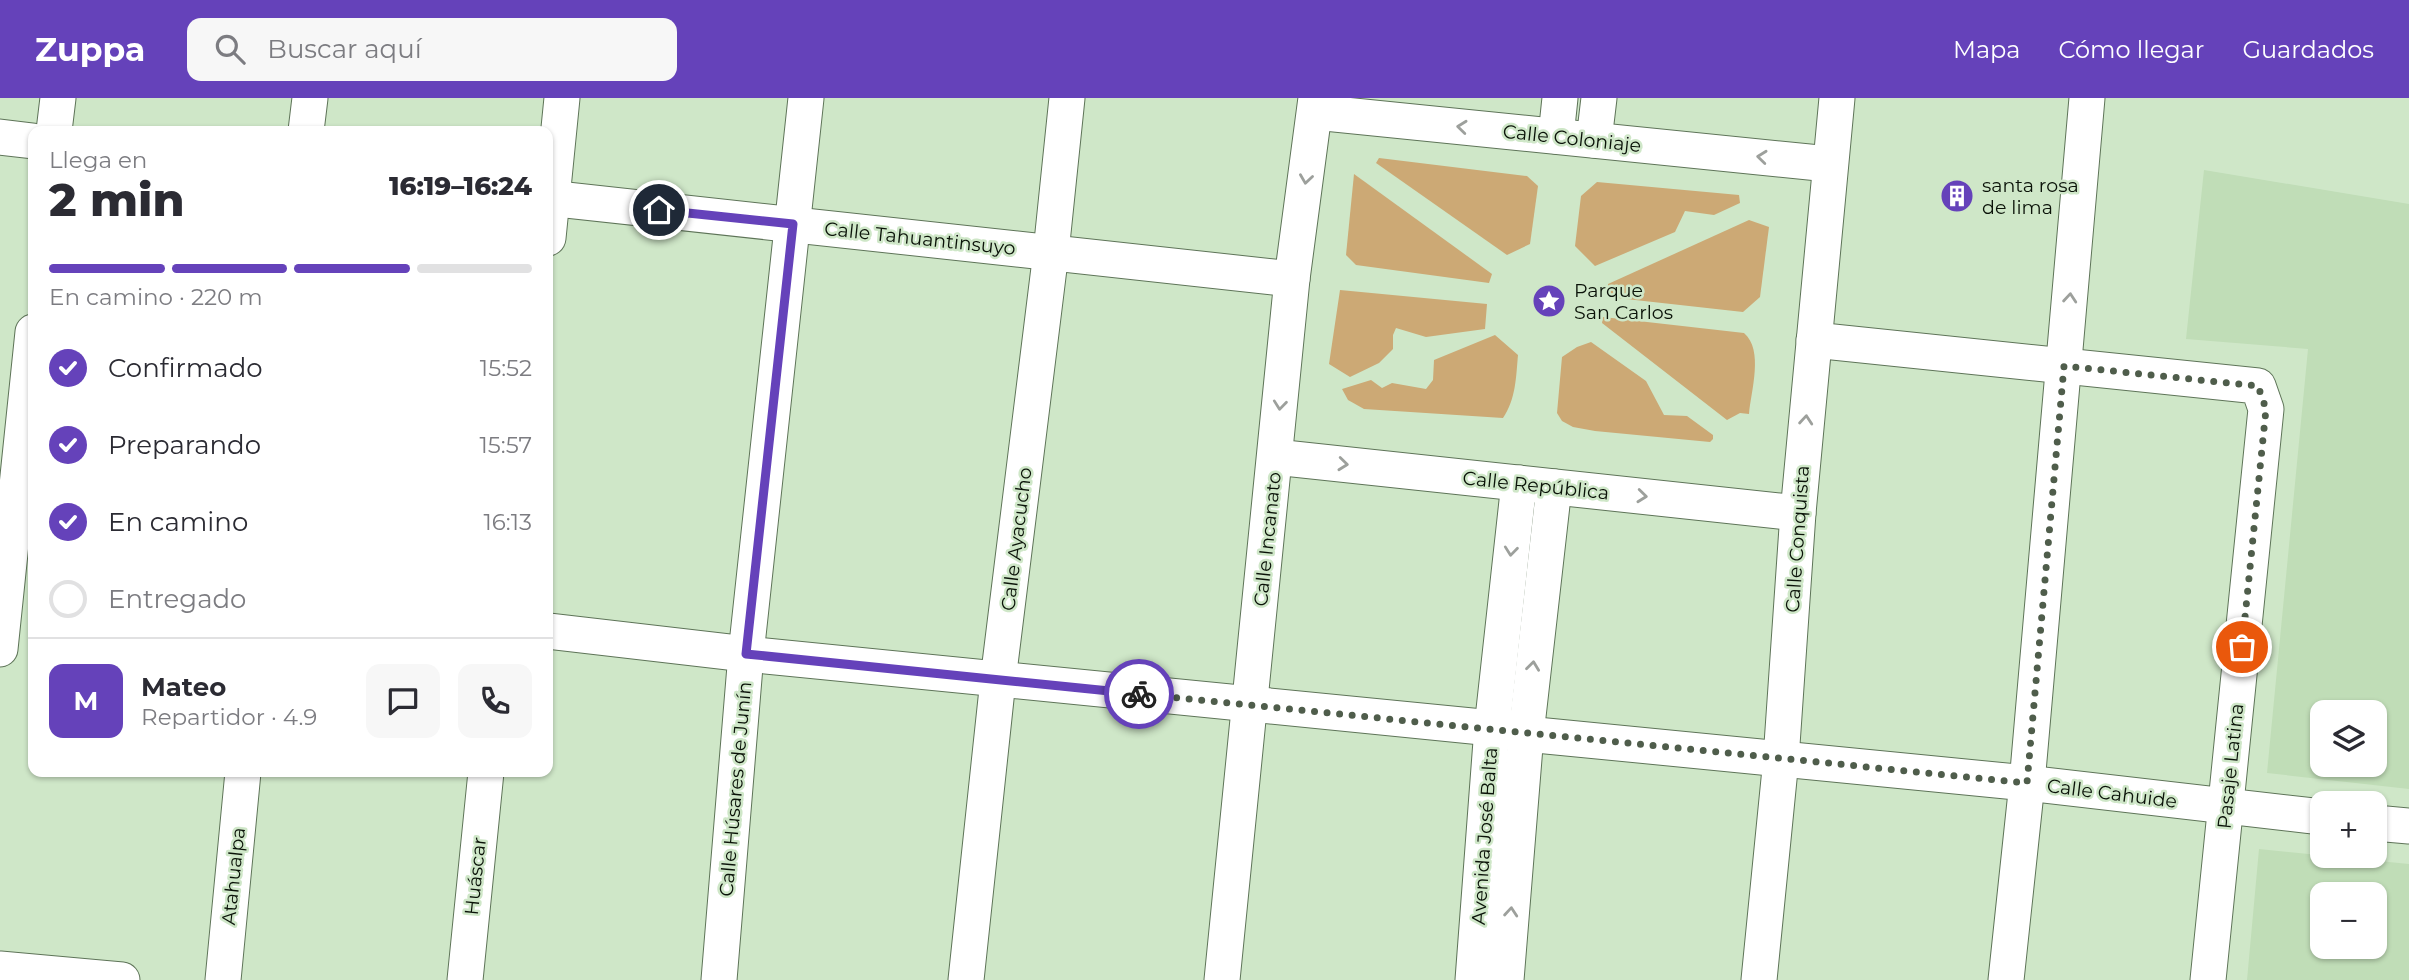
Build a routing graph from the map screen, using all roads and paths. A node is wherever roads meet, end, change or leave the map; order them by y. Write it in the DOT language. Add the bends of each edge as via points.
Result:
graph roads {
  1 [pos="58,98"];
  2 [pos="310,98"];
  3 [pos="562,98"];
  4 [pos="806,98"];
  5 [pos="1067,98"];
  6 [pos="1560,98"];
  7 [pos="1599,98"];
  8 [pos="1837,98"];
  9 [pos="2087,98"];
  10 [pos="1316,105"];
  11 [pos="55,126"];
  12 [pos="307,126"];
  13 [pos="1556,136"];
  14 [pos="0,137"];
  15 [pos="28,140"];
  16 [pos="1594,140"];
  17 [pos="1829,164"];
  18 [pos="553,173"];
  19 [pos="553,198"];
  20 [pos="793,224"];
  21 [pos="1051,252"];
  22 [pos="1292,279"];
  23 [pos="1814,340"];
  24 [pos="2064,366"];
  25 [pos="28,394"];
  26 [pos="1275,457"];
  27 [pos="1519,483"];
  28 [pos="1554,487"];
  29 [pos="1798,513"];
  30 [pos="14,572"];
  31 [pos="553,632"];
  32 [pos="0,649"];
  33 [pos="746,654"];
  34 [pos="998,680"];
  35 [pos="1250,705"];
  36 [pos="1509,731"];
  37 [pos="1781,759"];
  38 [pos="243,777"];
  39 [pos="485,777"];
  40 [pos="2027,783"];
  41 [pos="2226,806"];
  42 [pos="2310,816"];
  43 [pos="2387,824"];
  44 [pos="2409,826"];
  45 [pos="0,969"];
  46 [pos="122,980"];
  47 [pos="223,980"];
  48 [pos="465,980"];
  49 [pos="719,980"];
  50 [pos="966,980"];
  51 [pos="1222,980"];
  52 [pos="1473,980"];
  53 [pos="1506,980"];
  54 [pos="1759,980"];
  55 [pos="2006,980"];
  56 [pos="2208,980"];
  1 -- 11 [label="street"];
  2 -- 12 [label="street"];
  3 -- 18 [label="street"];
  4 -- 20 [label="street, Calle Húsares de Junín"];
  5 -- 21 [label="street, Calle Ayacucho"];
  6 -- 13 [label="street"];
  7 -- 16 [label="street"];
  8 -- 17 [label="street, Calle Conquista"];
  24 -- 9 [label="street, one-way"];
  13 -- 10 [label="street, Calle Coloniaje, one-way"];
  10 -- 22 [label="street, Calle Incanato, one-way"];
  13 -- 16 [label="street, Calle Coloniaje"];
  14 -- 15 [label="street"];
  17 -- 16 [label="street, Calle Coloniaje, one-way"];
  17 -- 23 [label="street, Calle Conquista"];
  19 -- 20 [label="street, Calle Tahuantinsuyo"];
  20 -- 21 [label="street, Calle Tahuantinsuyo"];
  20 -- 33 [label="street, Calle Húsares de Junín"];
  21 -- 22 [label="street, Calle Tahuantinsuyo"];
  21 -- 34 [label="street, Calle Ayacucho"];
  22 -- 26 [label="street, Calle Incanato, one-way"];
  23 -- 24 [label="street"];
  29 -- 23 [label="street, Calle Conquista, one-way"];
  24 -- 40 [label="street"];
  24 -- 41 [label="street, Pasaje Latina" via="2258,386 2266,409"];
  25 -- 30 [label="street"];
  26 -- 27 [label="street, Calle República, one-way"];
  26 -- 35 [label="street, Calle Incanato"];
  27 -- 28 [label="street, Calle República"];
  27 -- 36 [label="street, Avenida José Balta, one-way"];
  28 -- 29 [label="street, Calle República, one-way"];
  36 -- 28 [label="street, Avenida José Balta, one-way"];
  29 -- 37 [label="street, Calle Conquista"];
  30 -- 32 [label="street"];
  31 -- 33 [label="street, Calle Cahuide"];
  33 -- 34 [label="street, Calle Cahuide"];
  33 -- 49 [label="street, Calle Húsares de Junín"];
  34 -- 35 [label="street, Calle Cahuide"];
  34 -- 50 [label="street, Calle Ayacucho"];
  35 -- 36 [label="street, Calle Cahuide"];
  35 -- 51 [label="street, Calle Incanato"];
  36 -- 37 [label="street, Calle Cahuide"];
  36 -- 52 [label="street, Avenida José Balta"];
  53 -- 36 [label="street, Avenida José Balta, one-way"];
  37 -- 40 [label="street, Calle Cahuide"];
  37 -- 54 [label="street, Calle Conquista"];
  38 -- 47 [label="street, Atahualpa"];
  39 -- 48 [label="street, Huáscar"];
  40 -- 41 [label="street, Calle Cahuide"];
  40 -- 55 [label="street"];
  41 -- 42 [label="street, Calle Cahuide"];
  41 -- 56 [label="street, Pasaje Latina"];
  43 -- 44 [label="street"];
  45 -- 46 [label="street"];
}
